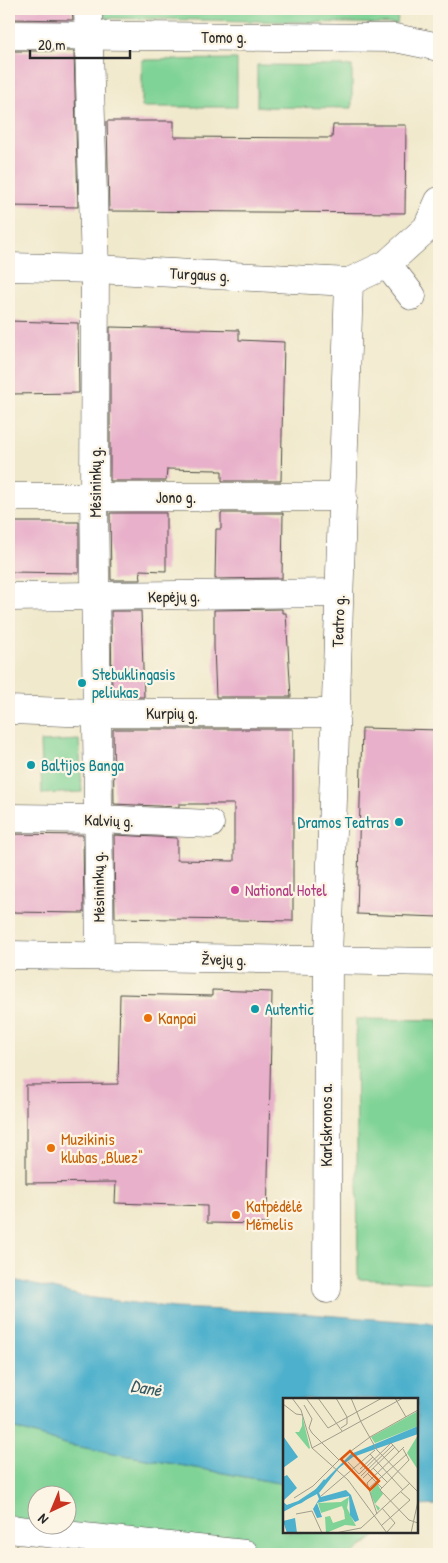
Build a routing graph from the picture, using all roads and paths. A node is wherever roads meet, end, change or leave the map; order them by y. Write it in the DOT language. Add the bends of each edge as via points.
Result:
graph roads {
  1 [pos="88,9"];
  2 [pos="9,35"];
  3 [pos="88,36"];
  4 [pos="439,47"];
  5 [pos="439,201"];
  6 [pos="387,264"];
  7 [pos="9,267"];
  8 [pos="95,269"];
  9 [pos="349,282"];
  10 [pos="412,296"];
  11 [pos="9,497"];
  12 [pos="94,497"];
  13 [pos="342,498"];
  14 [pos="339,593"];
  15 [pos="9,597"];
  16 [pos="97,597"];
  17 [pos="9,710"];
  18 [pos="96,713"];
  19 [pos="336,713"];
  20 [pos="9,818"];
  21 [pos="97,819"];
  22 [pos="210,824"];
  23 [pos="9,955"];
  24 [pos="100,956"];
  25 [pos="328,960"];
  26 [pos="439,962"];
  27 [pos="327,1289"];
  28 [pos="9,1529"];
  29 [pos="245,1554"];
  1 -- 3 [label="street, Mėsininkų g."];
  2 -- 3 [label="street, Tomo g."];
  3 -- 4 [label="street, Tomo g." via="394,38"];
  3 -- 8 [label="street, Mėsininkų g."];
  5 -- 6 [label="street, Turgaus g." via="427,228"];
  6 -- 9 [label="street, Turgaus g."];
  6 -- 10 [label="street"];
  7 -- 8 [label="street, Turgaus g."];
  8 -- 9 [label="street, Turgaus g."];
  8 -- 12 [label="street, Mėsininkų g."];
  9 -- 13 [label="street, Teatro g."];
  11 -- 12 [label="street, Jono g."];
  12 -- 13 [label="street, Jono g."];
  12 -- 16 [label="street, Mėsininkų g."];
  13 -- 14 [label="street, Teatro g."];
  14 -- 16 [label="street, Kepėjų g."];
  14 -- 19 [label="street, Teatro g."];
  15 -- 16 [label="street, Kepėjų g."];
  16 -- 18 [label="street, Mėsininkų g."];
  17 -- 18 [label="street, Kurpių g."];
  18 -- 19 [label="street, Kurpių g."];
  18 -- 21 [label="street, Mėsininkų g."];
  19 -- 25 [label="street, Teatro g."];
  20 -- 21 [label="street, Kalvių g."];
  21 -- 22 [label="street, Kalvių g."];
  21 -- 24 [label="street, Mėsininkų g."];
  23 -- 24 [label="street, Žvejų g."];
  24 -- 25 [label="street, Žvejų g."];
  25 -- 26 [label="street, Žvejų g."];
  25 -- 27 [label="street, Karlskronos a."];
  28 -- 29 [label="street"];
}
